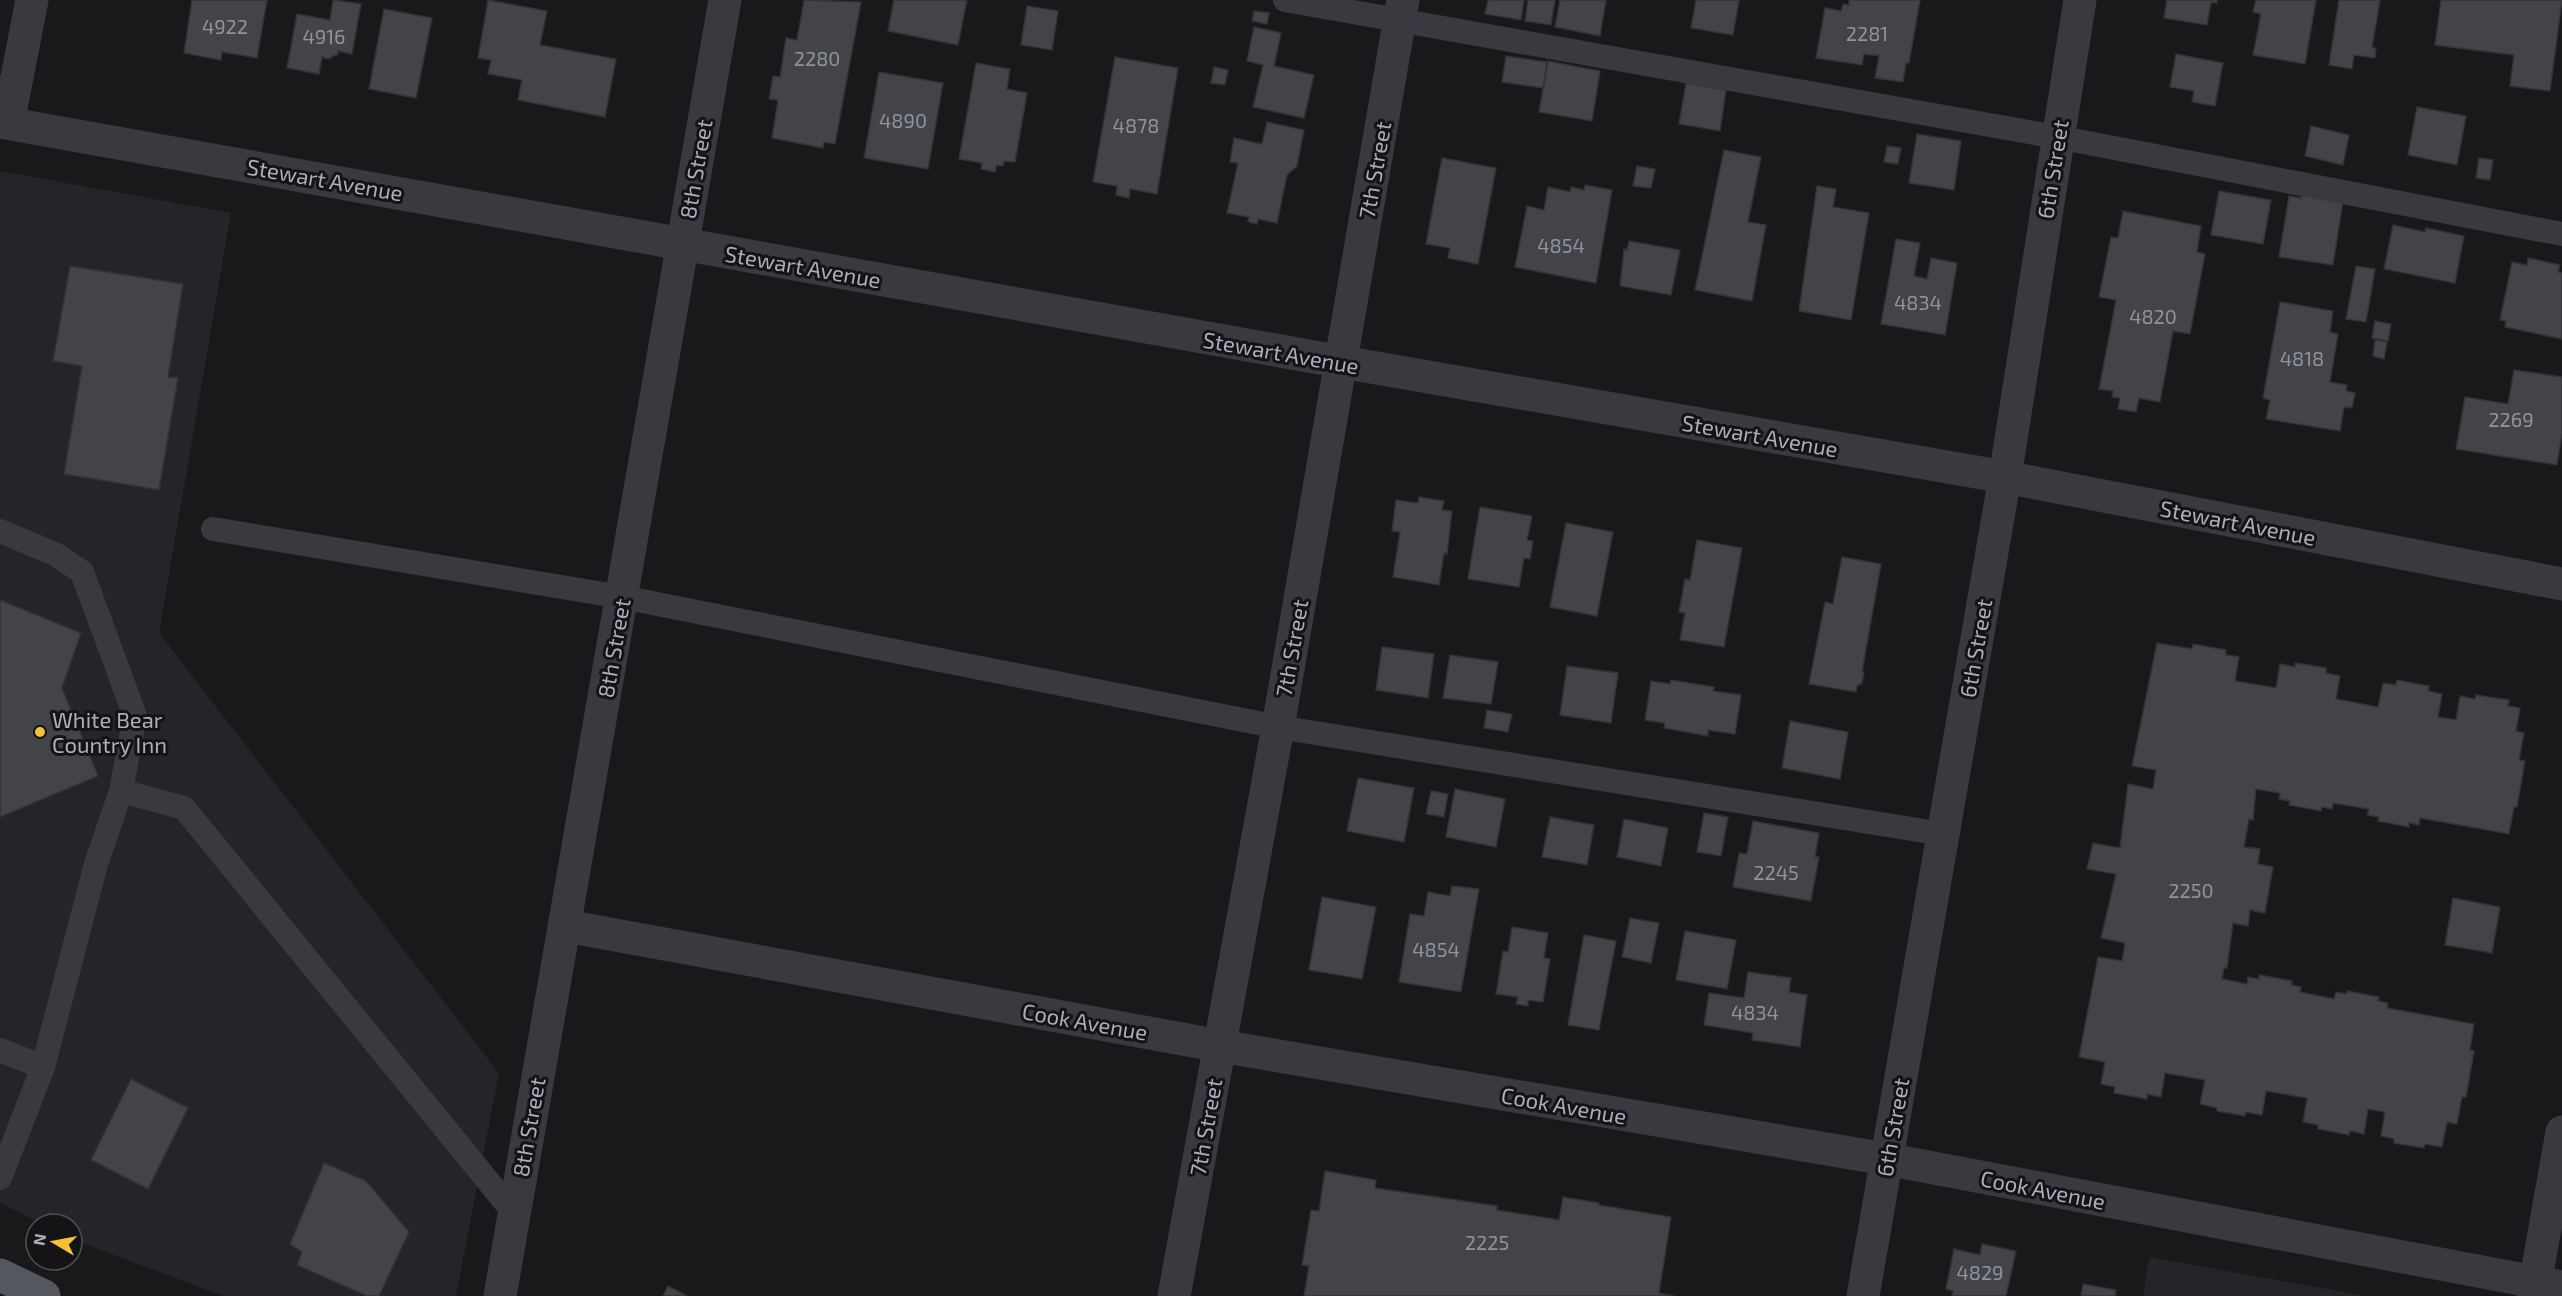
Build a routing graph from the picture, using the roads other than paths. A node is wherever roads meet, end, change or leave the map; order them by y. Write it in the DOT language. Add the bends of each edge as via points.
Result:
graph roads {
  1 [pos="32,0"];
  2 [pos="725,0"];
  3 [pos="1285,0"];
  4 [pos="2080,0"];
  5 [pos="1401,10"];
  6 [pos="4,123"];
  7 [pos="2057,137"];
  8 [pos="2562,234"];
  9 [pos="681,244"];
  10 [pos="1342,362"];
  11 [pos="2005,477"];
  12 [pos="213,529"];
  13 [pos="0,531"];
  14 [pos="2562,584"];
  15 [pos="622,597"];
  16 [pos="1278,727"];
  17 [pos="121,791"];
  18 [pos="1943,834"];
  19 [pos="566,926"];
  20 [pos="1220,1046"];
  21 [pos="0,1050"];
  22 [pos="43,1067"];
  23 [pos="2562,1132"];
  24 [pos="1886,1159"];
  25 [pos="0,1178"];
  26 [pos="514,1213"];
  27 [pos="0,1275"];
  28 [pos="2543,1289"];
  29 [pos="45,1296"];
  30 [pos="500,1296"];
  31 [pos="1174,1296"];
  32 [pos="1863,1296"];
  1 -- 6 [label="street"];
  2 -- 9 [label="street, 8th Street"];
  3 -- 5 [label="lane"];
  4 -- 7 [label="street, 6th Street"];
  5 -- 7 [label="lane"];
  5 -- 10 [label="street, 7th Street"];
  6 -- 9 [label="street, Stewart Avenue"];
  7 -- 8 [label="lane"];
  7 -- 11 [label="street, 6th Street"];
  9 -- 10 [label="street, Stewart Avenue"];
  9 -- 15 [label="street, 8th Street"];
  10 -- 11 [label="street, Stewart Avenue"];
  10 -- 16 [label="street, 7th Street"];
  11 -- 14 [label="street, Stewart Avenue"];
  11 -- 18 [label="street, 6th Street"];
  12 -- 15 [label="lane"];
  13 -- 17 [label="lane" via="55,554 82,572 135,716"];
  15 -- 16 [label="lane"];
  15 -- 19 [label="street, 8th Street"];
  16 -- 18 [label="lane"];
  16 -- 20 [label="street, 7th Street"];
  17 -- 22 [label="lane" via="96,864"];
  17 -- 26 [label="lane" via="184,808"];
  18 -- 24 [label="street, 6th Street"];
  19 -- 20 [label="street, Cook Avenue"];
  19 -- 26 [label="street, 8th Street"];
  20 -- 24 [label="street, Cook Avenue"];
  20 -- 31 [label="street, 7th Street"];
  21 -- 22 [label="lane"];
  22 -- 25 [label="lane"];
  23 -- 28 [label="street"];
  24 -- 28 [label="street, Cook Avenue"];
  24 -- 32 [label="street, 6th Street"];
  26 -- 30 [label="street, 8th Street"];
  27 -- 29 [label="main road"];
}
